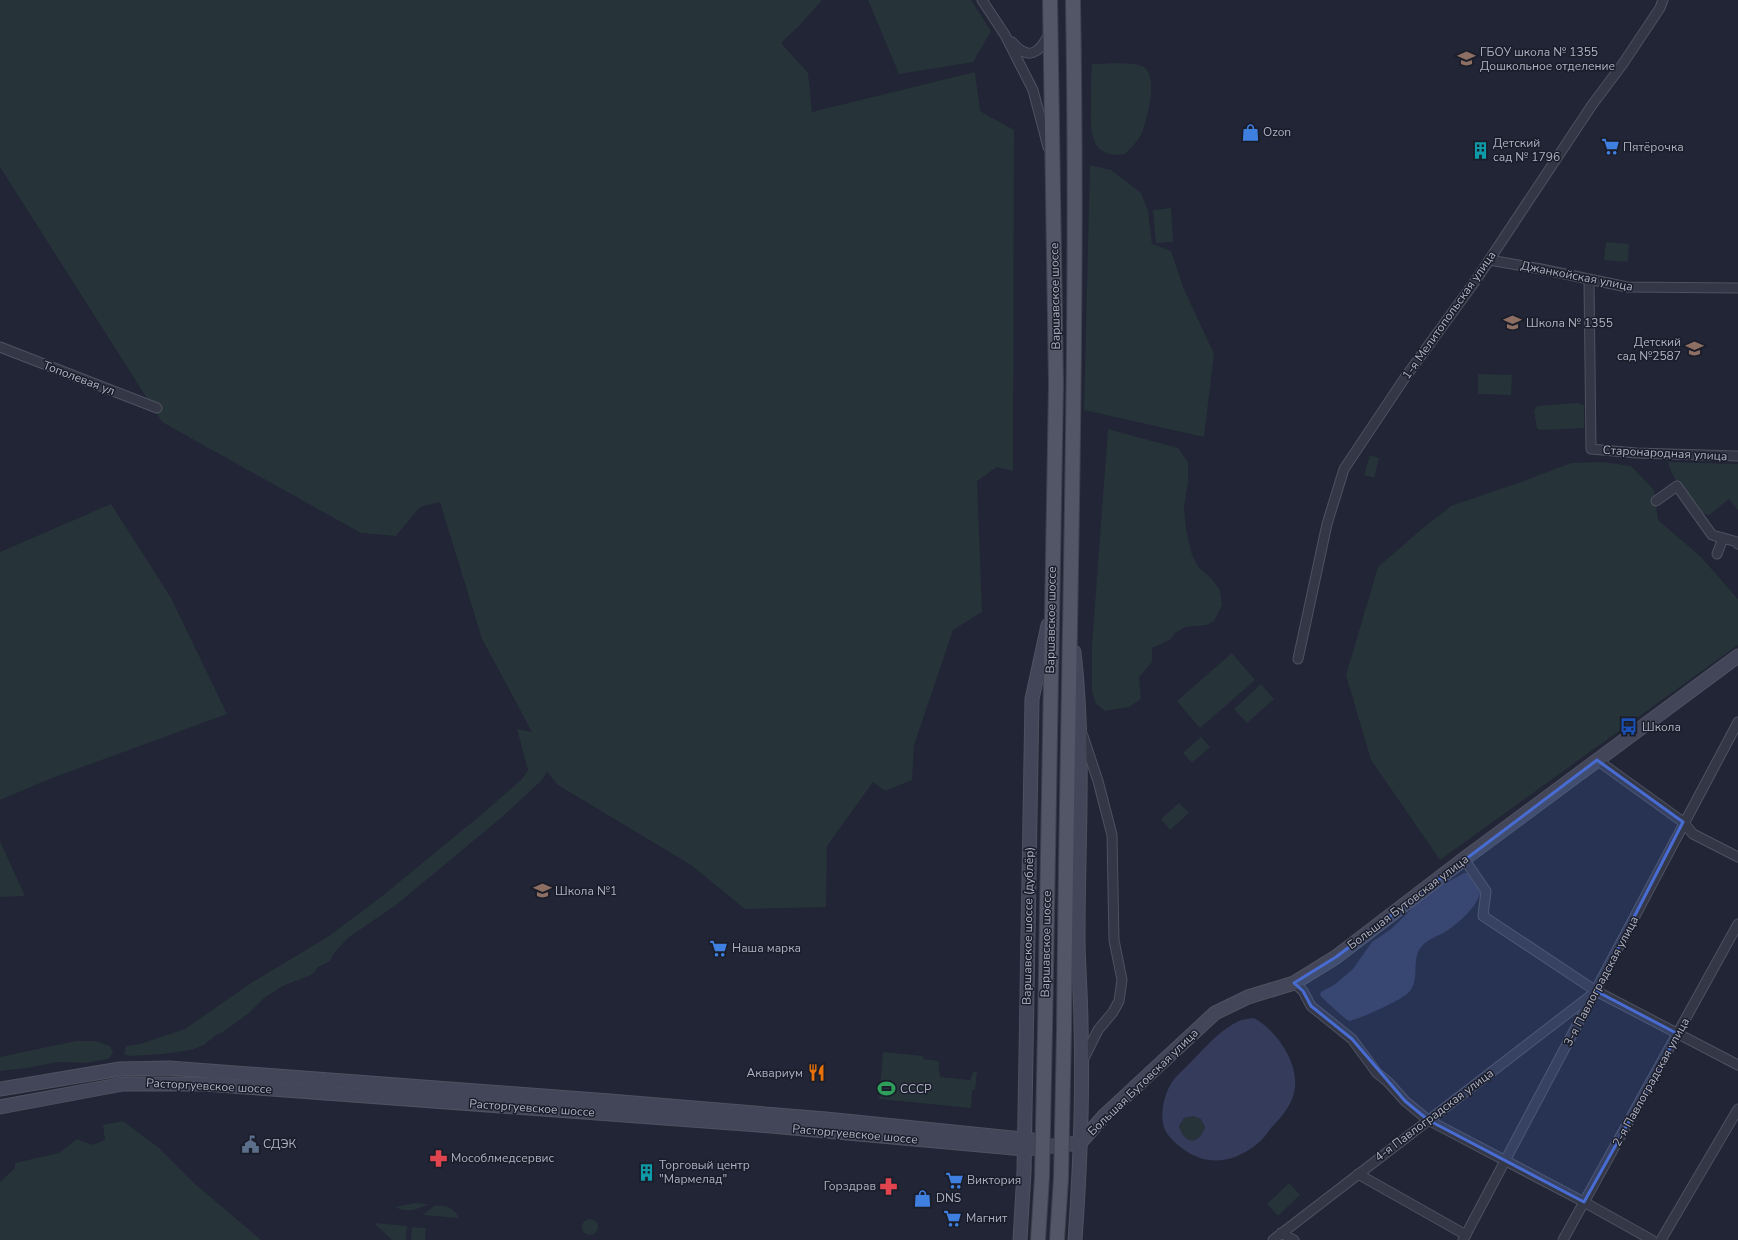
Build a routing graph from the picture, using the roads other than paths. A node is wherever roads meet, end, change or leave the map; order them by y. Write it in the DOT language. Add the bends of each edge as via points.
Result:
graph roads {
  1 [pos="982,0"];
  2 [pos="1050,0"];
  3 [pos="1073,0"];
  4 [pos="1663,0"];
  5 [pos="1051,31"];
  6 [pos="1005,35"];
  7 [pos="1053,165"];
  8 [pos="1489,260"];
  9 [pos="1589,280"];
  10 [pos="1738,288"];
  11 [pos="0,347"];
  12 [pos="157,408"];
  13 [pos="1738,456"];
  14 [pos="1656,501"];
  15 [pos="1724,538"];
  16 [pos="1738,544"];
  17 [pos="1717,554"];
  18 [pos="1051,613"];
  19 [pos="1070,613"];
  20 [pos="1738,656"];
  21 [pos="1298,658"];
  22 [pos="1080,719"];
  23 [pos="1738,722"];
  24 [pos="1597,760"];
  25 [pos="1683,822"];
  26 [pos="1738,857"];
  27 [pos="1464,859"];
  28 [pos="1738,924"];
  29 [pos="1294,983"];
  30 [pos="1596,991"];
  31 [pos="1678,1034"];
  32 [pos="1082,1065"];
  33 [pos="1738,1065"];
  34 [pos="0,1089"];
  35 [pos="1082,1093"];
  36 [pos="0,1107"];
  37 [pos="1738,1109"];
  38 [pos="1110,1110"];
  39 [pos="1428,1120"];
  40 [pos="1080,1143"];
  41 [pos="1025,1145"];
  42 [pos="1504,1161"];
  43 [pos="1358,1174"];
  44 [pos="1584,1202"];
  45 [pos="1281,1233"];
  46 [pos="1464,1237"];
  47 [pos="1020,1240"];
  48 [pos="1038,1240"];
  49 [pos="1057,1240"];
  50 [pos="1075,1240"];
  51 [pos="1273,1240"];
  52 [pos="1294,1240"];
  53 [pos="1563,1240"];
  54 [pos="1652,1240"];
  55 [pos="1661,1240"];
  1 -- 6 [label="street"];
  2 -- 5 [label="main road, Варшавское шоссе"];
  3 -- 19 [label="main road, Варшавское шоссе" via="1074,396"];
  4 -- 8 [label="street, 1-я Мелитопольская улица" via="1622,65 1592,105"];
  5 -- 6 [label="street" via="1044,45 1030,54 1023,53"];
  5 -- 7 [label="main road, Варшавское шоссе"];
  6 -- 7 [label="street" via="1033,90"];
  7 -- 18 [label="main road, Варшавское шоссе" via="1056,384"];
  8 -- 9 [label="street, Джанкойская улица"];
  8 -- 21 [label="street, 1-я Мелитопольская улица" via="1404,379 1344,469 1327,524"];
  9 -- 10 [label="street, Джанкойская улица" via="1648,289"];
  9 -- 13 [label="street, Старонародная улица" via="1591,449"];
  11 -- 12 [label="street, Тополевая ул"];
  14 -- 15 [label="street" via="1677,486 1712,535"];
  15 -- 16 [label="street"];
  15 -- 17 [label="street"];
  18 -- 41 [label="main road, Варшавское шоссе (дублёр)" via="1032,698"];
  18 -- 48 [label="main road, Варшавское шоссе, bridge" via="1042,1177"];
  19 -- 22 [label="main road"];
  19 -- 49 [label="main road, Варшавское шоссе, bridge" via="1061,1178"];
  20 -- 24 [label="main road, Большая Бутовская улица"];
  22 -- 32 [label="main road" via="1078,938"];
  22 -- 32 [label="street" via="1112,835 1114,940 1122,980 1119,1001 1098,1030"];
  23 -- 25 [label="street, 3-я Павлоградская улица"];
  24 -- 25 [label="street"];
  24 -- 27 [label="main road, Большая Бутовская улица"];
  25 -- 26 [label="street" via="1693,834"];
  25 -- 30 [label="street, 3-я Павлоградская улица"];
  27 -- 29 [label="main road, Большая Бутовская улица" via="1336,957"];
  27 -- 30 [label="street" via="1486,890 1484,916"];
  28 -- 31 [label="street, 2-я Павлоградская улица"];
  29 -- 38 [label="main road, Большая Бутовская улица" via="1248,997 1215,1013"];
  29 -- 39 [label="street" via="1303,991 1311,1006 1352,1039 1377,1073"];
  30 -- 31 [label="street"];
  30 -- 39 [label="street, 4-я Павлоградская улица"];
  30 -- 42 [label="street, 3-я Павлоградская улица"];
  31 -- 33 [label="street"];
  31 -- 44 [label="street, 2-я Павлоградская улица"];
  32 -- 35 [label="main road"];
  34 -- 41 [label="main road, Расторгуевское шоссе" via="104,1071 142,1067 169,1068 760,1113"];
  35 -- 38 [label="main road" via="1084,1104 1089,1111 1096,1114"];
  35 -- 40 [label="main road"];
  36 -- 41 [label="main road, Расторгуевское шоссе" via="123,1084 204,1084"];
  37 -- 55 [label="street"];
  38 -- 40 [label="main road, Большая Бутовская улица"];
  39 -- 42 [label="street"];
  39 -- 43 [label="street, 4-я Павлоградская улица"];
  40 -- 41 [label="main road"];
  40 -- 50 [label="main road"];
  41 -- 47 [label="main road, Варшавское шоссе (дублёр)"];
  42 -- 44 [label="street"];
  42 -- 46 [label="street, 3-я Павлоградская улица"];
  43 -- 45 [label="street, 4-я Павлоградская улица"];
  43 -- 46 [label="street"];
  44 -- 53 [label="street, 2-я Павлоградская улица"];
  44 -- 54 [label="street"];
  45 -- 51 [label="street, 4-я Павлоградская улица"];
  45 -- 52 [label="street"];
}
